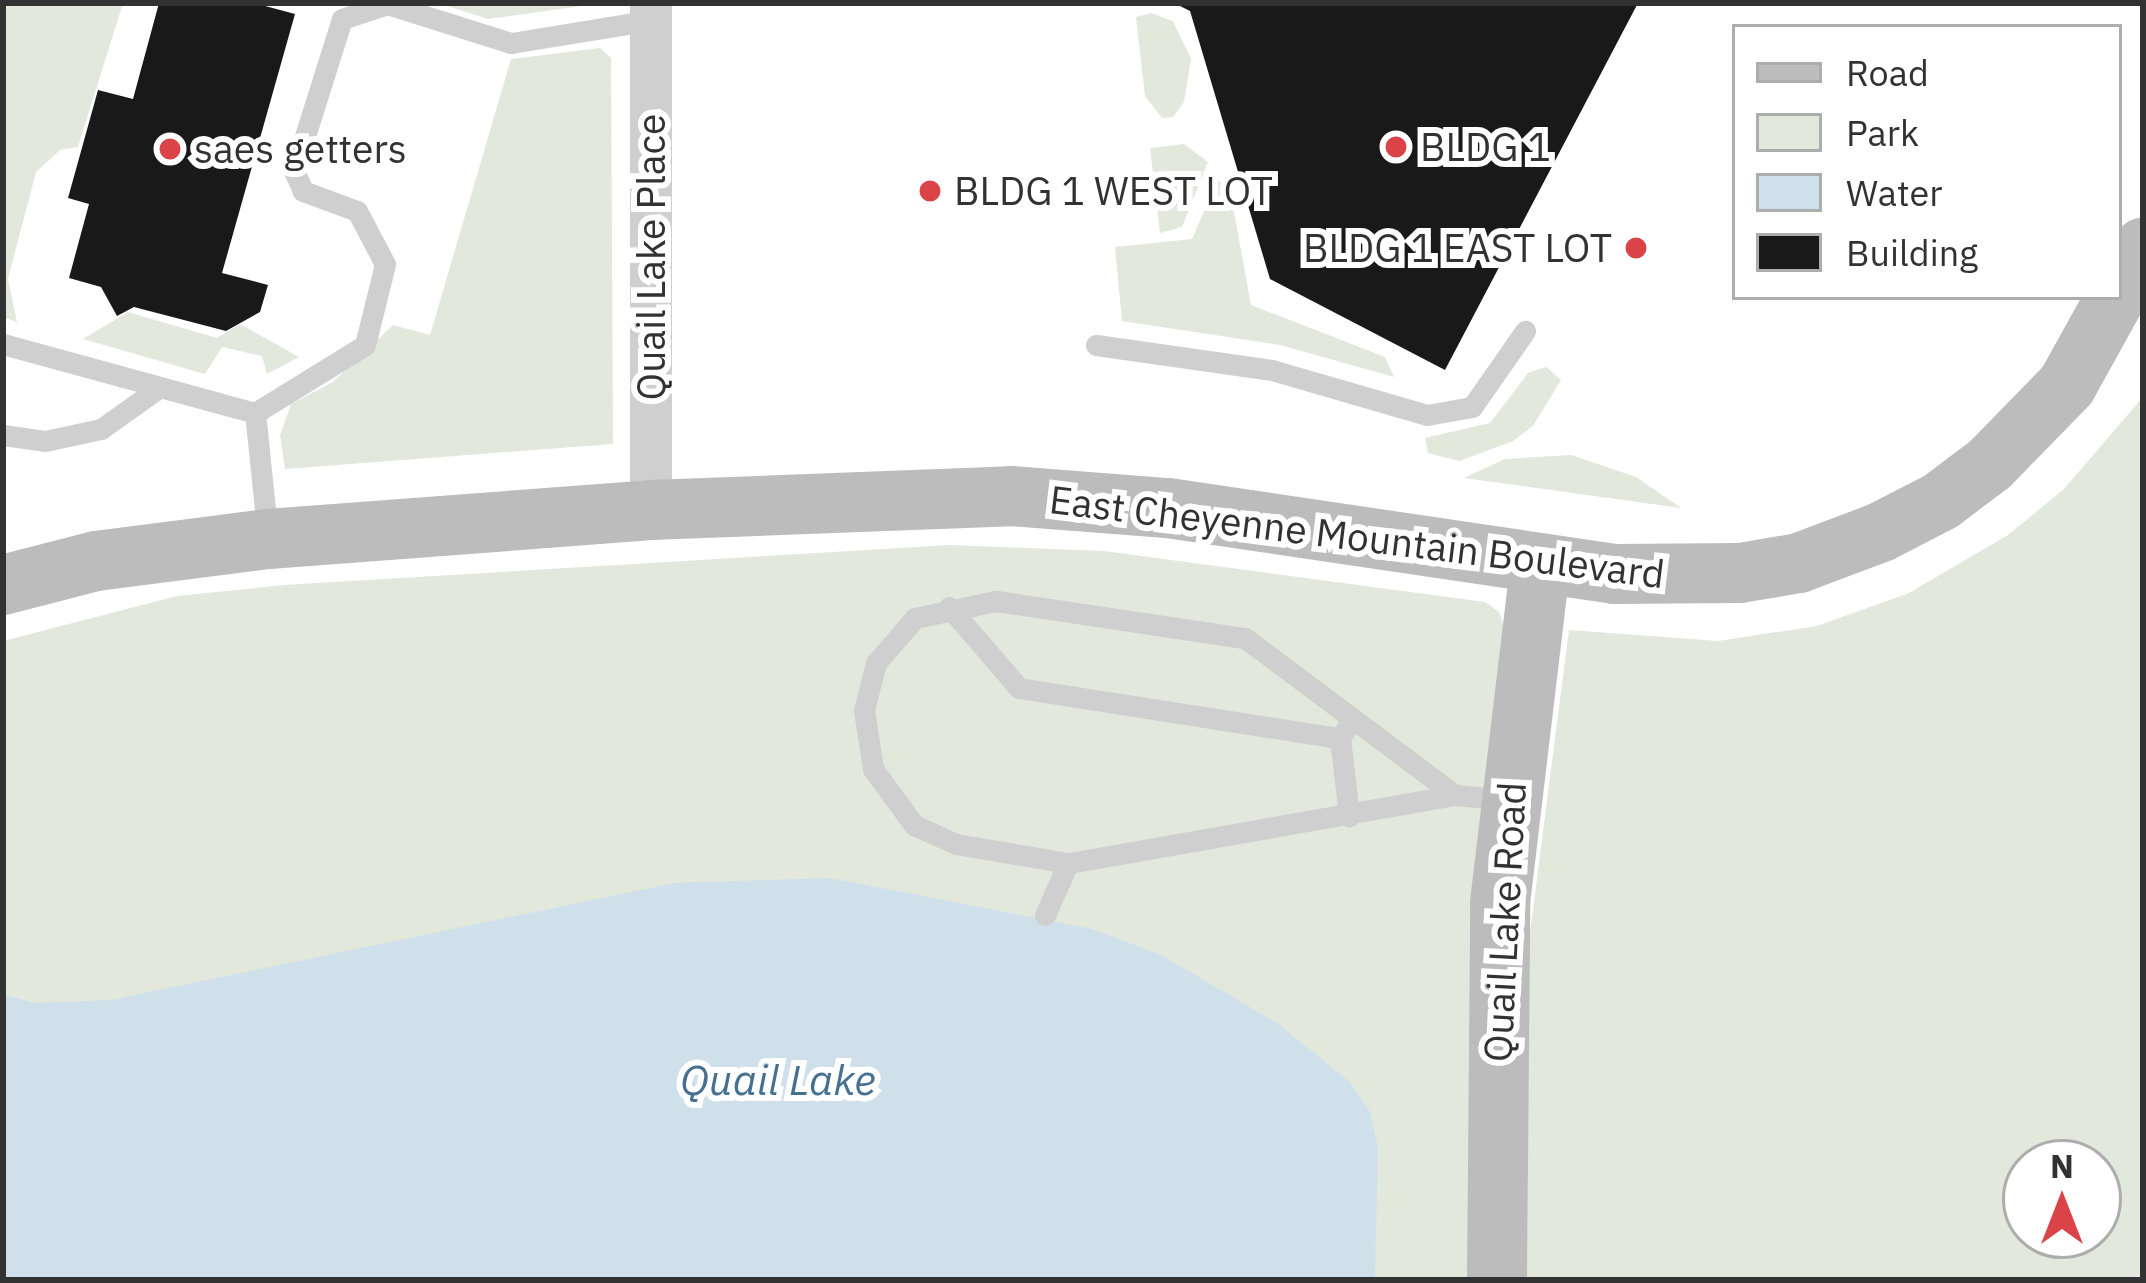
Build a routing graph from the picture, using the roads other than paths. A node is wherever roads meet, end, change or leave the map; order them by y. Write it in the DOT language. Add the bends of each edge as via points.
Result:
graph roads {
  1 [pos="386,4"];
  2 [pos="651,11"];
  3 [pos="2143,248"];
  4 [pos="2122,286"];
  5 [pos="2114,300"];
  6 [pos="1525,331"];
  7 [pos="3,344"];
  8 [pos="1096,345"];
  9 [pos="160,387"];
  10 [pos="255,413"];
  11 [pos="3,435"];
  12 [pos="651,510"];
  13 [pos="268,539"];
  14 [pos="1540,566"];
  15 [pos="3,585"];
  16 [pos="949,607"];
  17 [pos="1347,728"];
  18 [pos="1483,797"];
  19 [pos="1349,816"];
  20 [pos="1068,862"];
  21 [pos="1045,915"];
  22 [pos="1497,1280"];
  1 -- 2 [label="lane" via="512,43"];
  1 -- 10 [label="lane" via="342,19 294,171 303,191 357,212 385,264 365,345"];
  2 -- 12 [label="street, Quail Lake Place"];
  3 -- 4 [label="street, East Cheyenne Mountain Boulevard"];
  5 -- 14 [label="street, East Cheyenne Mountain Boulevard" via="2067,385 1941,501 1799,563 1740,573"];
  6 -- 8 [label="lane" via="1472,407 1427,415 1272,370"];
  7 -- 9 [label="lane"];
  9 -- 10 [label="lane"];
  9 -- 11 [label="lane" via="101,428 46,441"];
  10 -- 13 [label="lane"];
  12 -- 13 [label="street, East Cheyenne Mountain Boulevard"];
  12 -- 14 [label="street, East Cheyenne Mountain Boulevard" via="1076,498"];
  13 -- 15 [label="street, East Cheyenne Mountain Boulevard" via="96,561"];
  14 -- 18 [label="street, Quail Lake Road"];
  16 -- 17 [label="lane" via="995,601 1245,638"];
  16 -- 17 [label="lane" via="1019,688"];
  16 -- 20 [label="lane" via="915,618 876,662 864,710 873,769 914,825 956,844"];
  17 -- 18 [label="lane"];
  17 -- 19 [label="lane"];
  18 -- 19 [label="lane"];
  18 -- 22 [label="street, Quail Lake Road" via="1500,903"];
  19 -- 20 [label="lane"];
  20 -- 21 [label="lane"];
}
